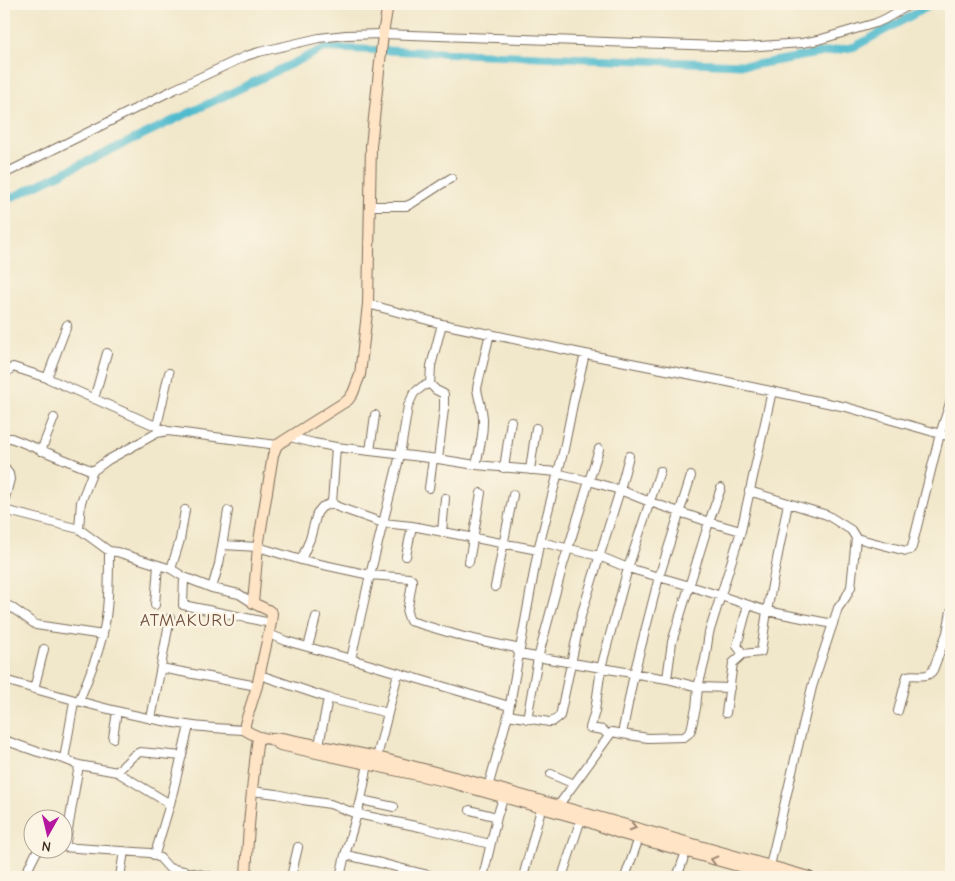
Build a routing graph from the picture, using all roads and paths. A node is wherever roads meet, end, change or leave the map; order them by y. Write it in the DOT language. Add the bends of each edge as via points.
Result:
graph roads {
  1 [pos="388,4"];
  2 [pos="911,4"];
  3 [pos="383,38"];
  4 [pos="4,174"];
  5 [pos="451,178"];
  6 [pos="370,206"];
  7 [pos="368,304"];
  8 [pos="442,324"];
  9 [pos="67,325"];
  10 [pos="490,333"];
  11 [pos="107,353"];
  12 [pos="585,354"];
  13 [pos="169,373"];
  14 [pos="4,376"];
  15 [pos="47,378"];
  16 [pos="430,384"];
  17 [pos="772,391"];
  18 [pos="94,399"];
  19 [pos="951,400"];
  20 [pos="375,416"];
  21 [pos="54,418"];
  22 [pos="510,421"];
  23 [pos="157,426"];
  24 [pos="536,428"];
  25 [pos="168,431"];
  26 [pos="940,434"];
  27 [pos="290,437"];
  28 [pos="951,437"];
  29 [pos="4,440"];
  30 [pos="277,445"];
  31 [pos="336,447"];
  32 [pos="600,449"];
  33 [pos="41,451"];
  34 [pos="370,451"];
  35 [pos="400,455"];
  36 [pos="629,456"];
  37 [pos="435,459"];
  38 [pos="476,466"];
  39 [pos="4,467"];
  40 [pos="504,468"];
  41 [pos="530,470"];
  42 [pos="93,471"];
  43 [pos="660,471"];
  44 [pos="557,472"];
  45 [pos="691,476"];
  46 [pos="589,480"];
  47 [pos="429,488"];
  48 [pos="721,488"];
  49 [pos="620,490"];
  50 [pos="749,491"];
  51 [pos="481,493"];
  52 [pos="513,495"];
  53 [pos="445,498"];
  54 [pos="4,502"];
  55 [pos="650,502"];
  56 [pos="332,503"];
  57 [pos="788,503"];
  58 [pos="4,510"];
  59 [pos="185,510"];
  60 [pos="228,511"];
  61 [pos="679,511"];
  62 [pos="384,522"];
  63 [pos="709,522"];
  64 [pos="412,526"];
  65 [pos="80,529"];
  66 [pos="741,531"];
  67 [pos="442,532"];
  68 [pos="473,538"];
  69 [pos="856,538"];
  70 [pos="541,542"];
  71 [pos="503,544"];
  72 [pos="223,545"];
  73 [pos="258,547"];
  74 [pos="569,549"];
  75 [pos="538,550"];
  76 [pos="109,551"];
  77 [pos="406,556"];
  78 [pos="599,556"];
  79 [pos="301,560"];
  80 [pos="469,562"];
  81 [pos="158,565"];
  82 [pos="628,568"];
  83 [pos="171,569"];
  84 [pos="370,575"];
  85 [pos="184,577"];
  86 [pos="659,577"];
  87 [pos="690,586"];
  88 [pos="495,587"];
  89 [pos="212,588"];
  90 [pos="720,596"];
  91 [pos="253,603"];
  92 [pos="4,604"];
  93 [pos="155,604"];
  94 [pos="748,605"];
  95 [pos="767,611"];
  96 [pos="951,611"];
  97 [pos="316,617"];
  98 [pos="170,618"];
  99 [pos="271,623"];
  100 [pos="833,624"];
  101 [pos="269,634"];
  102 [pos="103,635"];
  103 [pos="308,647"];
  104 [pos="44,649"];
  105 [pos="519,654"];
  106 [pos="743,654"];
  107 [pos="538,658"];
  108 [pos="351,659"];
  109 [pos="570,664"];
  110 [pos="160,668"];
  111 [pos="601,668"];
  112 [pos="398,673"];
  113 [pos="634,674"];
  114 [pos="260,675"];
  115 [pos="667,679"];
  116 [pos="4,680"];
  117 [pos="257,686"];
  118 [pos="698,687"];
  119 [pos="34,688"];
  120 [pos="730,688"];
  121 [pos="328,698"];
  122 [pos="79,701"];
  123 [pos="509,706"];
  124 [pos="117,711"];
  125 [pos="898,711"];
  126 [pos="388,713"];
  127 [pos="726,713"];
  128 [pos="508,715"];
  129 [pos="151,719"];
  130 [pos="527,719"];
  131 [pos="189,726"];
  132 [pos="245,730"];
  133 [pos="622,734"];
  134 [pos="609,736"];
  135 [pos="258,737"];
  136 [pos="113,738"];
  137 [pos="276,739"];
  138 [pos="4,740"];
  139 [pos="319,745"];
  140 [pos="182,756"];
  141 [pos="377,757"];
  142 [pos="64,759"];
  143 [pos="79,764"];
  144 [pos="368,764"];
  145 [pos="117,772"];
  146 [pos="551,774"];
  147 [pos="574,784"];
  148 [pos="488,790"];
  149 [pos="251,791"];
  150 [pos="503,798"];
  151 [pos="361,800"];
  152 [pos="170,804"];
  153 [pos="558,806"];
  154 [pos="394,807"];
  155 [pos="71,808"];
  156 [pos="541,808"];
  157 [pos="470,810"];
  158 [pos="357,814"];
  159 [pos="497,817"];
  160 [pos="581,819"];
  161 [pos="638,838"];
  162 [pos="490,844"];
  163 [pos="298,847"];
  164 [pos="72,848"];
  165 [pos="124,851"];
  166 [pos="686,852"];
  167 [pos="155,854"];
  168 [pos="345,855"];
  169 [pos="33,858"];
  170 [pos="169,868"];
  171 [pos="772,873"];
  172 [pos="24,877"];
  173 [pos="120,877"];
  174 [pos="168,877"];
  175 [pos="212,877"];
  176 [pos="246,877"];
  177 [pos="291,877"];
  178 [pos="340,877"];
  179 [pos="439,877"];
  180 [pos="483,877"];
  181 [pos="523,877"];
  182 [pos="562,877"];
  183 [pos="626,877"];
  184 [pos="677,877"];
  185 [pos="809,877"];
  1 -- 3 [label="street"];
  2 -- 3 [label="street" via="885,19 818,40 746,47"];
  3 -- 4 [label="street" via="346,35 319,38 246,56"];
  3 -- 6 [label="street" via="372,146"];
  5 -- 6 [label="street" via="406,206"];
  6 -- 7 [label="street"];
  7 -- 8 [label="street"];
  7 -- 27 [label="street" via="360,375 353,393 348,400"];
  8 -- 10 [label="street"];
  8 -- 16 [label="street" via="431,366"];
  9 -- 15 [label="street"];
  10 -- 12 [label="street"];
  10 -- 38 [label="street" via="477,388 483,423"];
  11 -- 18 [label="street"];
  12 -- 17 [label="street"];
  12 -- 44 [label="street"];
  13 -- 23 [label="street"];
  14 -- 15 [label="street" via="13,366"];
  15 -- 18 [label="street"];
  16 -- 35 [label="street" via="414,393 408,406"];
  16 -- 37 [label="street" via="444,394"];
  17 -- 26 [label="street"];
  17 -- 50 [label="street"];
  18 -- 23 [label="street"];
  19 -- 26 [label="street"];
  20 -- 34 [label="street"];
  21 -- 33 [label="street"];
  22 -- 40 [label="street"];
  23 -- 25 [label="street"];
  24 -- 41 [label="street"];
  25 -- 30 [label="street"];
  25 -- 42 [label="street" via="157,433"];
  26 -- 28 [label="street"];
  26 -- 69 [label="street" via="910,550"];
  27 -- 30 [label="street"];
  27 -- 31 [label="street"];
  29 -- 33 [label="street" via="11,438"];
  30 -- 73 [label="street"];
  31 -- 34 [label="street"];
  31 -- 56 [label="street"];
  32 -- 46 [label="street"];
  33 -- 42 [label="street"];
  34 -- 35 [label="street"];
  35 -- 37 [label="street"];
  35 -- 62 [label="street"];
  36 -- 49 [label="street"];
  37 -- 38 [label="street"];
  37 -- 47 [label="street"];
  38 -- 40 [label="street"];
  39 -- 54 [label="street" via="10,474"];
  40 -- 41 [label="street"];
  41 -- 44 [label="street"];
  42 -- 65 [label="street" via="81,502"];
  43 -- 55 [label="street"];
  44 -- 46 [label="street"];
  44 -- 70 [label="street"];
  45 -- 61 [label="street"];
  46 -- 49 [label="street"];
  46 -- 74 [label="street"];
  48 -- 63 [label="street"];
  49 -- 55 [label="street"];
  49 -- 78 [label="street"];
  50 -- 57 [label="street"];
  50 -- 66 [label="street"];
  51 -- 68 [label="street"];
  52 -- 71 [label="street"];
  53 -- 67 [label="street"];
  55 -- 61 [label="street"];
  55 -- 82 [label="street"];
  56 -- 62 [label="street"];
  56 -- 79 [label="street" via="317,513"];
  57 -- 69 [label="street" via="827,515 851,530"];
  57 -- 95 [label="street"];
  58 -- 65 [label="street"];
  59 -- 83 [label="street"];
  60 -- 72 [label="street"];
  61 -- 63 [label="street"];
  61 -- 86 [label="street"];
  62 -- 64 [label="street"];
  62 -- 84 [label="street"];
  63 -- 66 [label="street"];
  63 -- 87 [label="street"];
  64 -- 67 [label="street"];
  64 -- 77 [label="street"];
  65 -- 76 [label="street"];
  66 -- 90 [label="street"];
  67 -- 68 [label="street"];
  68 -- 71 [label="street"];
  68 -- 80 [label="street"];
  69 -- 100 [label="street" via="851,587 838,608"];
  70 -- 74 [label="street"];
  70 -- 75 [label="street"];
  71 -- 75 [label="street"];
  71 -- 88 [label="street"];
  72 -- 73 [label="street"];
  72 -- 89 [label="street"];
  73 -- 79 [label="street"];
  73 -- 91 [label="street"];
  74 -- 78 [label="street"];
  74 -- 107 [label="street"];
  75 -- 105 [label="street"];
  76 -- 81 [label="street"];
  76 -- 102 [label="street" via="108,610"];
  78 -- 82 [label="street"];
  78 -- 109 [label="street"];
  79 -- 84 [label="street"];
  81 -- 83 [label="street"];
  81 -- 93 [label="street"];
  82 -- 86 [label="street"];
  82 -- 111 [label="street"];
  83 -- 85 [label="street"];
  84 -- 105 [label="street" via="412,580 407,613 410,622 516,648"];
  84 -- 108 [label="street"];
  85 -- 89 [label="street"];
  85 -- 99 [label="street" via="183,605"];
  86 -- 87 [label="street"];
  86 -- 113 [label="street"];
  87 -- 90 [label="street"];
  87 -- 115 [label="street" via="672,642"];
  89 -- 91 [label="street" via="239,594"];
  90 -- 94 [label="street"];
  90 -- 118 [label="street"];
  91 -- 99 [label="street" via="272,613"];
  92 -- 102 [label="street" via="36,625"];
  94 -- 95 [label="street"];
  94 -- 106 [label="street" via="737,646"];
  95 -- 100 [label="street"];
  95 -- 106 [label="street" via="762,652"];
  96 -- 125 [label="street" via="947,633 930,674 908,676"];
  97 -- 103 [label="street"];
  98 -- 110 [label="street"];
  99 -- 101 [label="street"];
  100 -- 171 [label="street" via="812,687"];
  101 -- 103 [label="street"];
  101 -- 114 [label="street"];
  102 -- 122 [label="street"];
  103 -- 108 [label="street"];
  104 -- 119 [label="street"];
  105 -- 107 [label="street"];
  105 -- 123 [label="street"];
  106 -- 120 [label="street" via="733,663"];
  107 -- 109 [label="street"];
  107 -- 130 [label="street"];
  108 -- 112 [label="street"];
  109 -- 111 [label="street"];
  109 -- 130 [label="street" via="560,716 552,722"];
  110 -- 117 [label="street"];
  110 -- 129 [label="street"];
  111 -- 113 [label="street"];
  111 -- 134 [label="street" via="590,728 603,730"];
  112 -- 123 [label="street"];
  112 -- 126 [label="street"];
  113 -- 115 [label="street"];
  113 -- 133 [label="street"];
  114 -- 117 [label="street"];
  114 -- 121 [label="street"];
  115 -- 118 [label="street"];
  116 -- 119 [label="street"];
  117 -- 132 [label="street"];
  118 -- 120 [label="street"];
  118 -- 133 [label="street" via="691,730 684,737 648,738"];
  119 -- 122 [label="street"];
  120 -- 127 [label="street"];
  121 -- 126 [label="street"];
  121 -- 139 [label="street"];
  122 -- 124 [label="street"];
  122 -- 142 [label="street" via="74,702"];
  123 -- 128 [label="street"];
  124 -- 129 [label="street"];
  124 -- 136 [label="street"];
  126 -- 141 [label="street"];
  128 -- 130 [label="street"];
  128 -- 148 [label="street"];
  129 -- 131 [label="street"];
  131 -- 132 [label="street"];
  131 -- 140 [label="street"];
  132 -- 135 [label="street"];
  133 -- 134 [label="street" via="612,732"];
  134 -- 147 [label="street"];
  135 -- 137 [label="street"];
  135 -- 149 [label="street"];
  137 -- 139 [label="street"];
  137 -- 144 [label="street" via="280,745"];
  138 -- 142 [label="street"];
  139 -- 141 [label="street"];
  140 -- 145 [label="street" via="143,751 134,755"];
  140 -- 152 [label="street"];
  141 -- 148 [label="street"];
  142 -- 143 [label="street"];
  143 -- 145 [label="street"];
  143 -- 155 [label="street"];
  144 -- 148 [label="street"];
  144 -- 151 [label="street"];
  145 -- 152 [label="street"];
  146 -- 147 [label="street"];
  147 -- 153 [label="street"];
  148 -- 150 [label="street"];
  148 -- 153 [label="street"];
  149 -- 158 [label="street" via="330,804"];
  149 -- 176 [label="street"];
  150 -- 156 [label="street"];
  150 -- 159 [label="street"];
  151 -- 154 [label="street"];
  151 -- 158 [label="street"];
  152 -- 167 [label="street"];
  153 -- 171 [label="street, one-way"];
  156 -- 160 [label="street"];
  156 -- 181 [label="street"];
  157 -- 159 [label="street"];
  158 -- 162 [label="street"];
  158 -- 168 [label="street"];
  159 -- 162 [label="street"];
  160 -- 161 [label="street"];
  160 -- 182 [label="street"];
  161 -- 166 [label="street"];
  161 -- 183 [label="street"];
  162 -- 180 [label="street"];
  163 -- 177 [label="street"];
  164 -- 165 [label="street"];
  165 -- 167 [label="street"];
  165 -- 173 [label="street"];
  171 -- 166 [label="street, one-way"];
  166 -- 184 [label="street"];
  167 -- 170 [label="street"];
  168 -- 178 [label="street"];
  168 -- 179 [label="street"];
  169 -- 172 [label="street"];
  170 -- 174 [label="street"];
  170 -- 175 [label="street"];
  171 -- 185 [label="street"];
}
